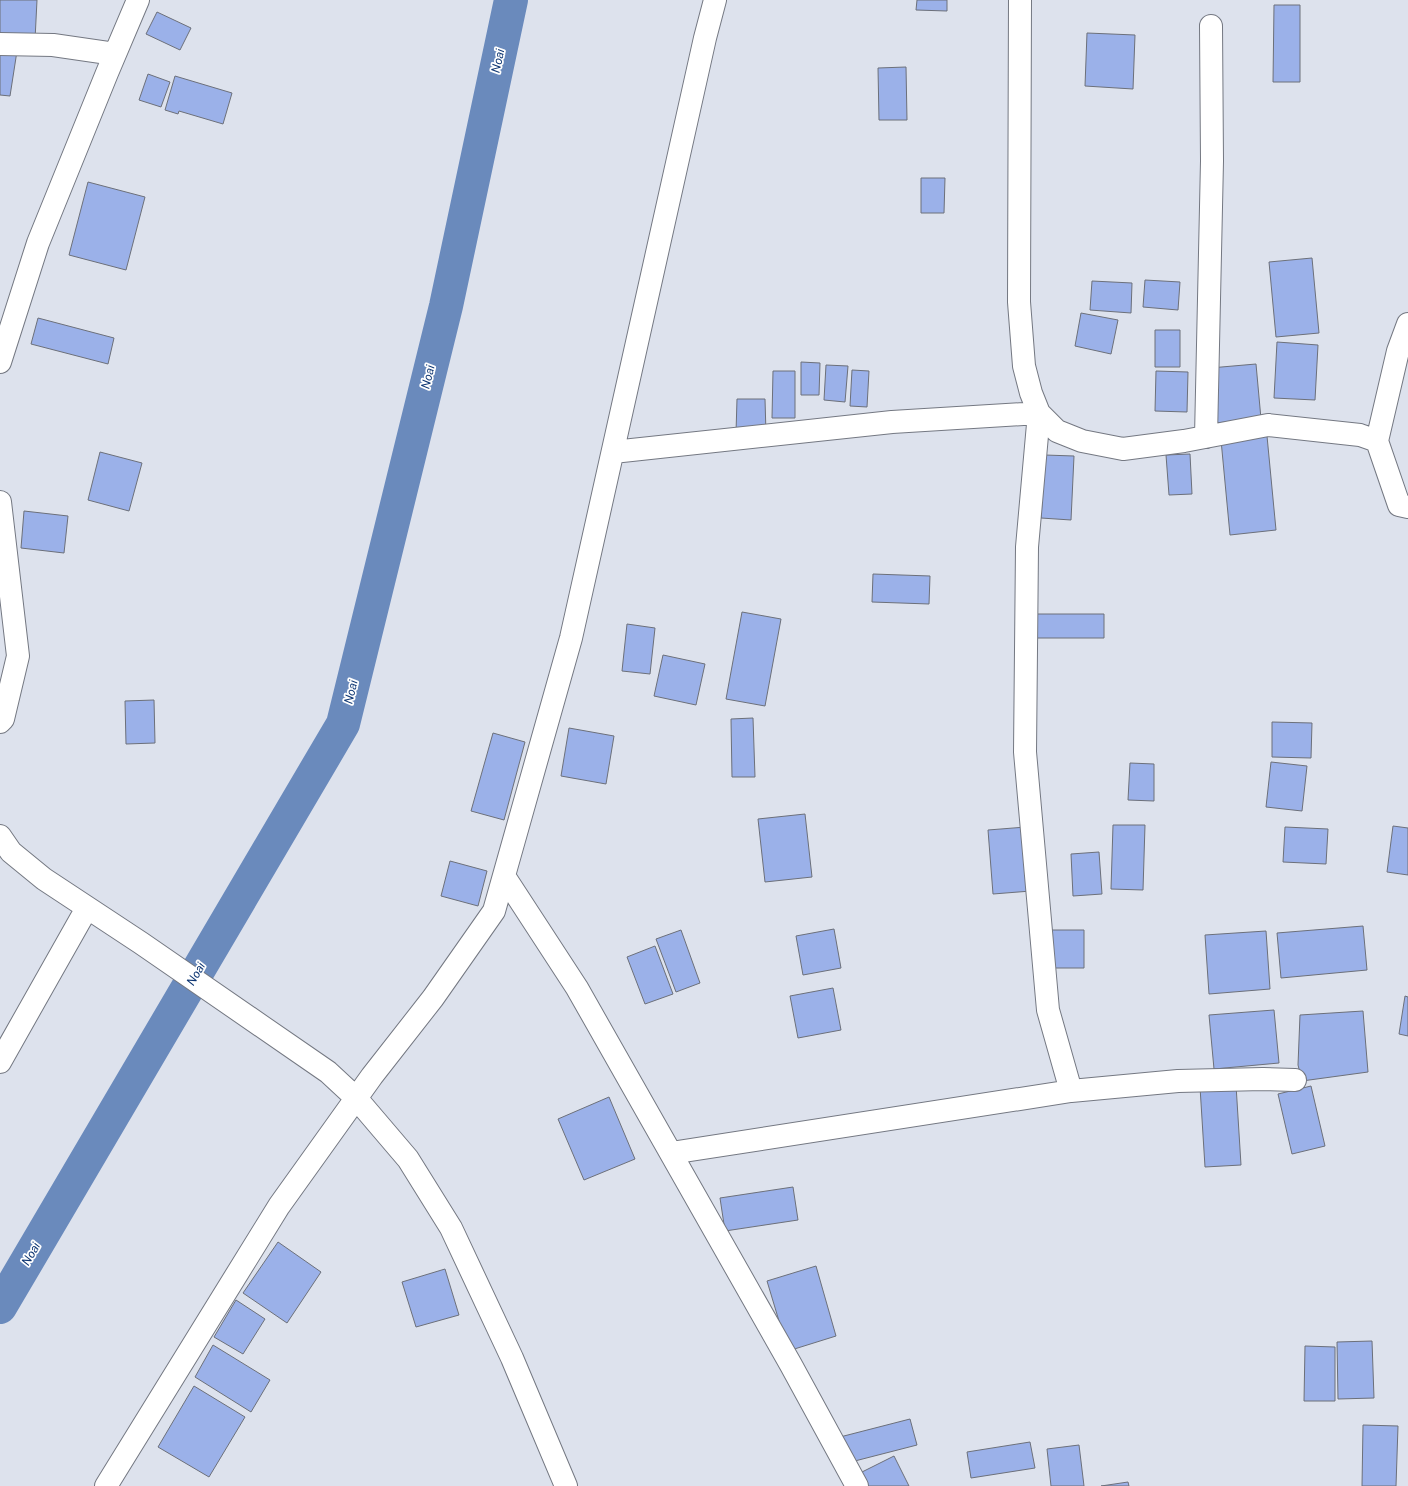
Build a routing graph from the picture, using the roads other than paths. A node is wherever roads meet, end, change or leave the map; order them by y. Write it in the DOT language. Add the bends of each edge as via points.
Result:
graph roads {
  1 [pos="138,0"];
  2 [pos="715,0"];
  3 [pos="1020,0"];
  4 [pos="1211,26"];
  5 [pos="0,44"];
  6 [pos="115,54"];
  7 [pos="1408,324"];
  8 [pos="0,362"];
  9 [pos="1039,413"];
  10 [pos="1206,437"];
  11 [pos="1376,440"];
  12 [pos="613,452"];
  13 [pos="0,502"];
  14 [pos="1408,507"];
  15 [pos="0,722"];
  16 [pos="4,848"];
  17 [pos="504,876"];
  18 [pos="87,908"];
  19 [pos="0,1062"];
  20 [pos="1295,1080"];
  21 [pos="1071,1091"];
  22 [pos="356,1098"];
  23 [pos="671,1153"];
  24 [pos="106,1486"];
  25 [pos="566,1486"];
  26 [pos="857,1486"];
  1 -- 6 [label="street"];
  2 -- 12 [label="street"];
  3 -- 9 [label="street" via="1019,302 1024,366"];
  4 -- 10 [label="street" via="1212,161"];
  5 -- 6 [label="street" via="54,45"];
  6 -- 8 [label="street" via="38,243"];
  7 -- 11 [label="street" via="1398,351"];
  9 -- 10 [label="street" via="1057,431 1082,441 1123,449"];
  9 -- 12 [label="street" via="892,422"];
  9 -- 21 [label="street" via="1027,547 1024,752 1048,1010"];
  10 -- 11 [label="street" via="1268,425 1360,435"];
  11 -- 14 [label="street" via="1400,505"];
  12 -- 17 [label="street" via="572,638"];
  13 -- 15 [label="street" via="18,656 3,719"];
  16 -- 18 [label="street"];
  17 -- 22 [label="street" via="494,911 433,998"];
  17 -- 23 [label="street" via="577,988"];
  18 -- 19 [label="street"];
  18 -- 22 [label="street" via="328,1072"];
  20 -- 21 [label="street" via="1178,1081"];
  21 -- 23 [label="street"];
  22 -- 24 [label="street" via="279,1206"];
  22 -- 25 [label="street" via="408,1159 451,1228 512,1358"];
  23 -- 26 [label="street"];
}
